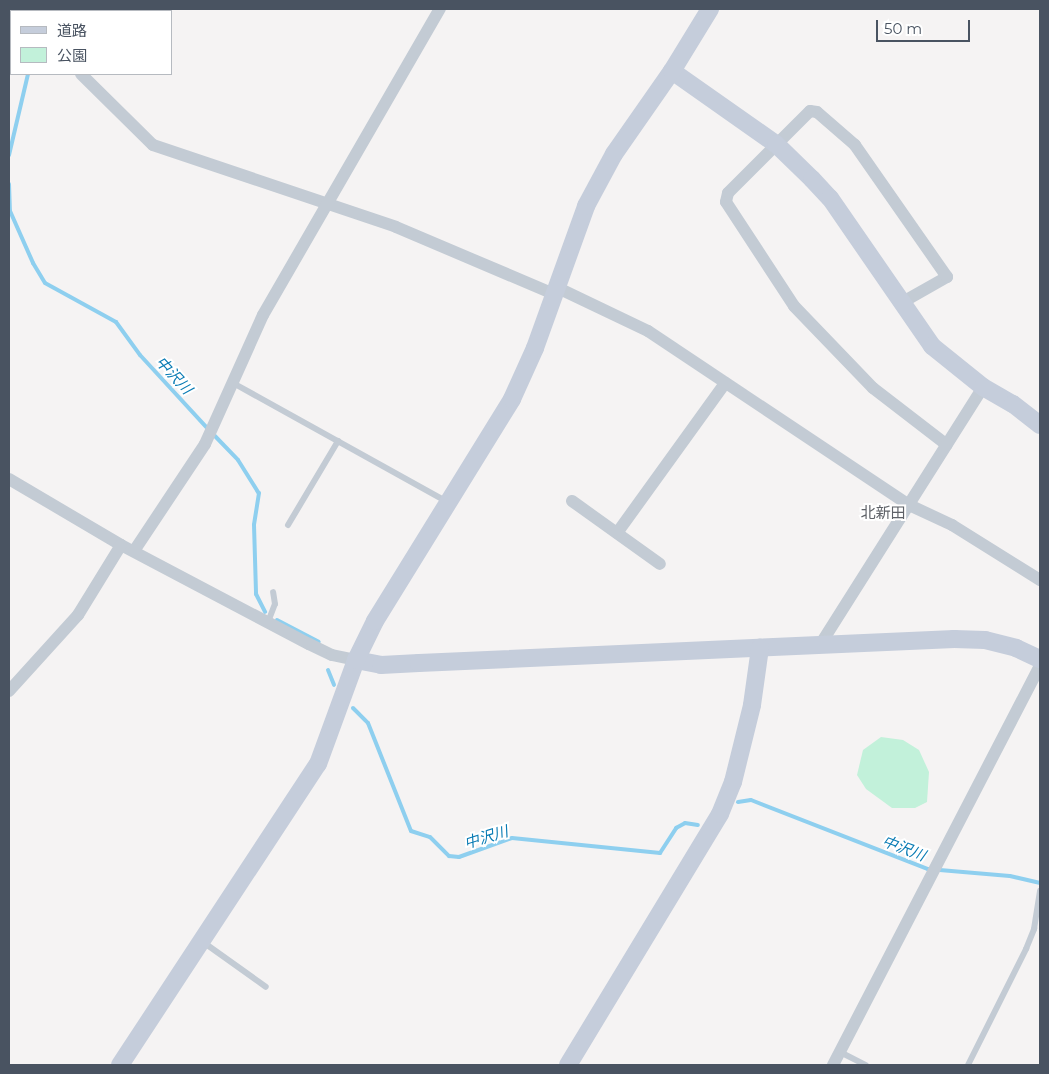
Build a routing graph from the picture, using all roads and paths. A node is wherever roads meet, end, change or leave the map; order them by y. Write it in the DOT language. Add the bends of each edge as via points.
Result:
graph roads {
  1 [pos="440,9"];
  2 [pos="710,9"];
  3 [pos="672,71"];
  4 [pos="82,75"];
  5 [pos="776,144"];
  6 [pos="326,203"];
  7 [pos="557,291"];
  8 [pos="901,303"];
  9 [pos="233,383"];
  10 [pos="725,383"];
  11 [pos="983,388"];
  12 [pos="1040,426"];
  13 [pos="338,441"];
  14 [pos="947,445"];
  15 [pos="9,479"];
  16 [pos="572,501"];
  17 [pos="449,502"];
  18 [pos="907,504"];
  19 [pos="288,525"];
  20 [pos="617,533"];
  21 [pos="121,545"];
  22 [pos="134,551"];
  23 [pos="660,564"];
  24 [pos="1040,580"];
  25 [pos="273,592"];
  26 [pos="268,622"];
  27 [pos="820,646"];
  28 [pos="760,648"];
  29 [pos="1040,659"];
  30 [pos="356,660"];
  31 [pos="1040,666"];
  32 [pos="9,691"];
  33 [pos="1040,890"];
  34 [pos="202,942"];
  35 [pos="266,987"];
  36 [pos="840,1052"];
  37 [pos="120,1065"];
  38 [pos="568,1065"];
  39 [pos="833,1065"];
  40 [pos="866,1065"];
  41 [pos="968,1065"];
  1 -- 6 [label="street"];
  2 -- 3 [label="street"];
  3 -- 5 [label="street"];
  3 -- 7 [label="street" via="614,154 595,189"];
  4 -- 6 [label="street" via="153,144"];
  5 -- 8 [label="street" via="830,198"];
  5 -- 8 [label="street" via="810,111 818,112 855,144 947,277"];
  5 -- 14 [label="street" via="728,193 726,202 794,306 873,388"];
  6 -- 7 [label="street"];
  6 -- 9 [label="street" via="263,315"];
  7 -- 10 [label="street" via="648,331"];
  7 -- 17 [label="street" via="512,398"];
  8 -- 11 [label="street" via="932,346"];
  9 -- 13 [label="lane"];
  9 -- 22 [label="street" via="204,444"];
  10 -- 18 [label="street"];
  10 -- 20 [label="street"];
  11 -- 12 [label="street" via="1013,404"];
  11 -- 14 [label="street"];
  13 -- 17 [label="lane"];
  13 -- 19 [label="lane"];
  14 -- 18 [label="street"];
  15 -- 21 [label="street"];
  16 -- 20 [label="street"];
  17 -- 30 [label="street" via="375,621"];
  18 -- 24 [label="street" via="952,525"];
  18 -- 27 [label="street"];
  20 -- 23 [label="street"];
  21 -- 22 [label="street"];
  21 -- 32 [label="street" via="78,615"];
  22 -- 26 [label="street"];
  25 -- 26 [label="lane" via="274,604"];
  26 -- 30 [label="street" via="332,655"];
  27 -- 28 [label="street"];
  27 -- 29 [label="street" via="985,640 1016,648"];
  28 -- 30 [label="street" via="391,664"];
  28 -- 38 [label="street" via="752,705 733,782 720,814"];
  30 -- 34 [label="street" via="318,764"];
  31 -- 36 [label="street"];
  33 -- 41 [label="lane" via="1034,929 1026,949"];
  34 -- 35 [label="lane"];
  34 -- 37 [label="street"];
  36 -- 39 [label="street"];
  36 -- 40 [label="lane"];
}
